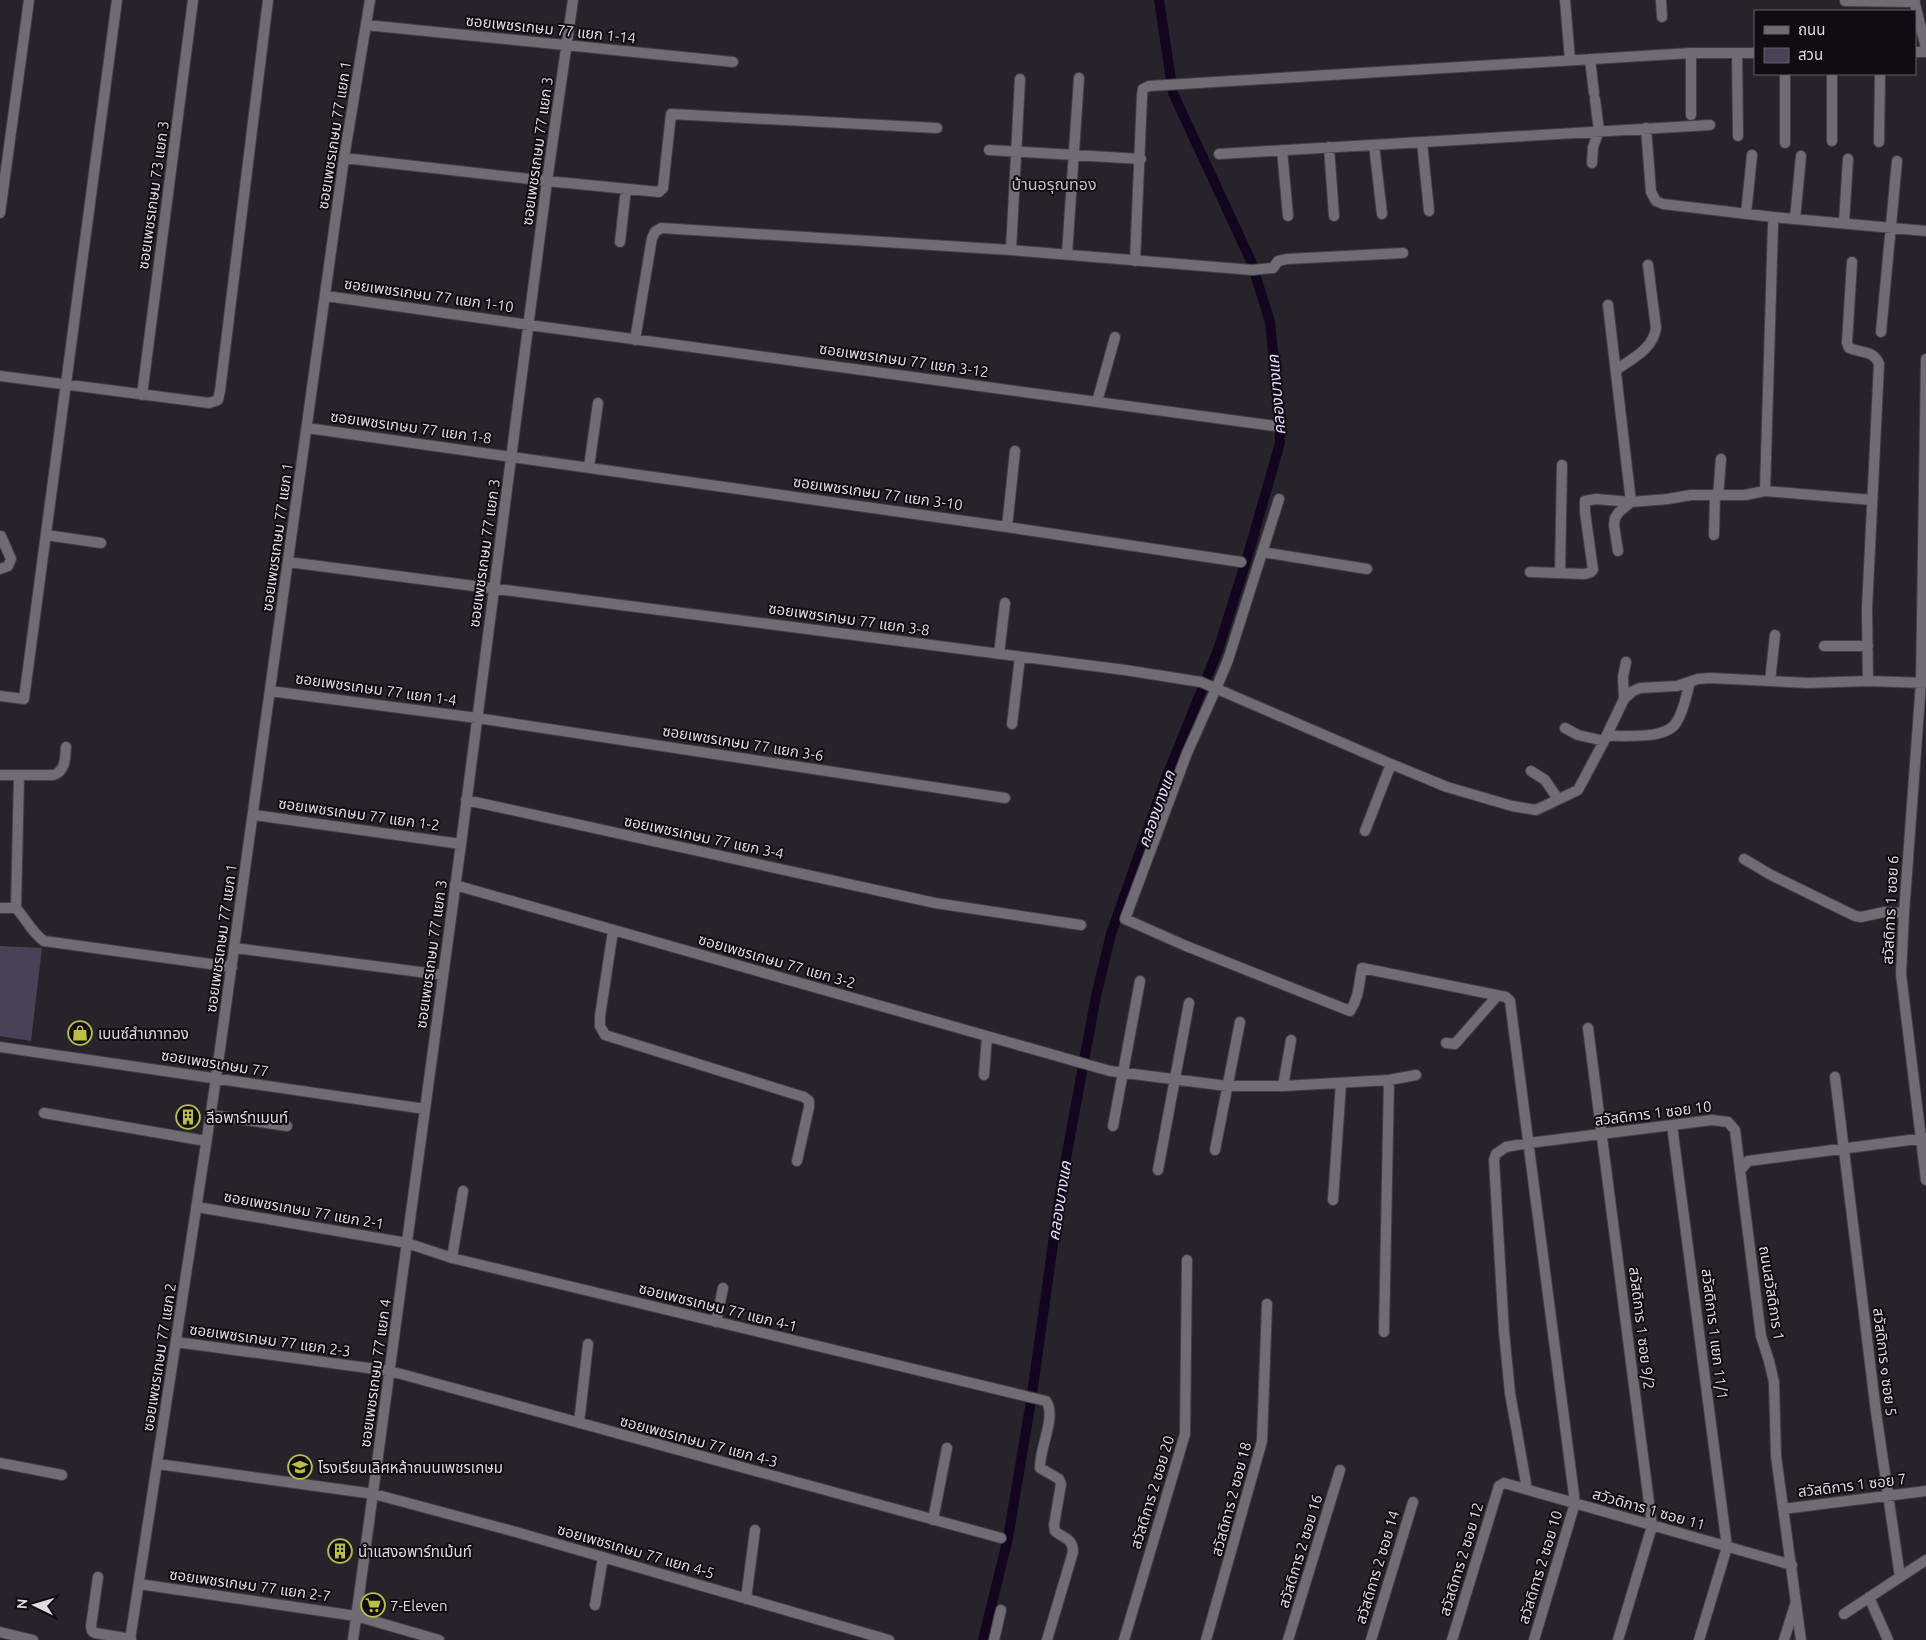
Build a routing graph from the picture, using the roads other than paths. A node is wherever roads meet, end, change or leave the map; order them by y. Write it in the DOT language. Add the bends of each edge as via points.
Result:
graph roads {
  1 [pos="29,0"];
  2 [pos="117,0"];
  3 [pos="193,0"];
  4 [pos="268,0"];
  5 [pos="370,0"];
  6 [pos="573,0"];
  7 [pos="1565,0"];
  8 [pos="1661,0"];
  9 [pos="1845,1"];
  10 [pos="1914,1"];
  11 [pos="1662,17"];
  12 [pos="366,25"];
  13 [pos="566,46"];
  14 [pos="1926,48"];
  15 [pos="1690,53"];
  16 [pos="1737,53"];
  17 [pos="1754,53"];
  18 [pos="1590,59"];
  19 [pos="1570,60"];
  20 [pos="733,62"];
  21 [pos="1785,75"];
  22 [pos="1832,75"];
  23 [pos="1880,75"];
  24 [pos="1079,78"];
  25 [pos="1020,79"];
  26 [pos="1691,115"];
  27 [pos="1710,125"];
  28 [pos="937,128"];
  29 [pos="1646,128"];
  30 [pos="1599,131"];
  31 [pos="1738,136"];
  32 [pos="1832,141"];
  33 [pos="1422,142"];
  34 [pos="1785,142"];
  35 [pos="1879,142"];
  36 [pos="1374,145"];
  37 [pos="1329,147"];
  38 [pos="989,150"];
  39 [pos="1282,150"];
  40 [pos="1016,152"];
  41 [pos="1218,154"];
  42 [pos="1074,155"];
  43 [pos="1752,155"];
  44 [pos="1800,156"];
  45 [pos="344,158"];
  46 [pos="1141,159"];
  47 [pos="1848,159"];
  48 [pos="1897,161"];
  49 [pos="1592,163"];
  50 [pos="547,181"];
  51 [pos="626,189"];
  52 [pos="1430,210"];
  53 [pos="0,213"];
  54 [pos="1382,214"];
  55 [pos="1746,214"];
  56 [pos="1288,216"];
  57 [pos="1334,216"];
  58 [pos="1795,219"];
  59 [pos="1844,223"];
  60 [pos="1773,224"];
  61 [pos="1891,228"];
  62 [pos="1926,230"];
  63 [pos="620,242"];
  64 [pos="1011,250"];
  65 [pos="1403,253"];
  66 [pos="1067,254"];
  67 [pos="1135,261"];
  68 [pos="1852,262"];
  69 [pos="1648,265"];
  70 [pos="326,296"];
  71 [pos="1608,305"];
  72 [pos="529,325"];
  73 [pos="1881,332"];
  74 [pos="1115,337"];
  75 [pos="635,340"];
  76 [pos="1926,359"];
  77 [pos="1616,370"];
  78 [pos="0,376"];
  79 [pos="66,385"];
  80 [pos="142,395"];
  81 [pos="1097,402"];
  82 [pos="598,404"];
  83 [pos="1275,426"];
  84 [pos="307,428"];
  85 [pos="1015,451"];
  86 [pos="511,457"];
  87 [pos="1721,459"];
  88 [pos="1562,465"];
  89 [pos="589,467"];
  90 [pos="1765,491"];
  91 [pos="1717,495"];
  92 [pos="1279,499"];
  93 [pos="1872,500"];
  94 [pos="1631,502"];
  95 [pos="1007,527"];
  96 [pos="46,535"];
  97 [pos="1714,535"];
  98 [pos="1,536"];
  99 [pos="101,543"];
  100 [pos="1262,552"];
  101 [pos="1618,552"];
  102 [pos="288,562"];
  103 [pos="1241,562"];
  104 [pos="1367,569"];
  105 [pos="0,570"];
  106 [pos="1530,572"];
  107 [pos="1560,573"];
  108 [pos="494,588"];
  109 [pos="1005,603"];
  110 [pos="1775,635"];
  111 [pos="1824,646"];
  112 [pos="1868,646"];
  113 [pos="999,654"];
  114 [pos="1020,657"];
  115 [pos="1626,662"];
  116 [pos="1770,681"];
  117 [pos="1868,681"];
  118 [pos="1690,682"];
  119 [pos="1924,683"];
  120 [pos="1216,689"];
  121 [pos="270,690"];
  122 [pos="0,696"];
  123 [pos="1624,699"];
  124 [pos="477,718"];
  125 [pos="1012,724"];
  126 [pos="1565,728"];
  127 [pos="1605,739"];
  128 [pos="66,747"];
  129 [pos="1391,764"];
  130 [pos="1531,771"];
  131 [pos="0,775"];
  132 [pos="19,775"];
  133 [pos="1005,798"];
  134 [pos="1558,799"];
  135 [pos="466,800"];
  136 [pos="254,814"];
  137 [pos="1365,831"];
  138 [pos="461,844"];
  139 [pos="1744,859"];
  140 [pos="455,885"];
  141 [pos="0,908"];
  142 [pos="16,908"];
  143 [pos="1904,913"];
  144 [pos="1081,925"];
  145 [pos="613,931"];
  146 [pos="234,948"];
  147 [pos="232,967"];
  148 [pos="443,975"];
  149 [pos="1140,981"];
  150 [pos="1497,996"];
  151 [pos="1189,1003"];
  152 [pos="1240,1022"];
  153 [pos="1588,1028"];
  154 [pos="987,1036"];
  155 [pos="1291,1040"];
  156 [pos="1446,1043"];
  157 [pos="0,1047"];
  158 [pos="1124,1073"];
  159 [pos="984,1075"];
  160 [pos="1416,1075"];
  161 [pos="1836,1077"];
  162 [pos="216,1078"];
  163 [pos="1174,1080"];
  164 [pos="1389,1080"];
  165 [pos="1341,1083"];
  166 [pos="1227,1086"];
  167 [pos="1283,1086"];
  168 [pos="425,1109"];
  169 [pos="44,1113"];
  170 [pos="210,1115"];
  171 [pos="1672,1125"];
  172 [pos="287,1126"];
  173 [pos="1113,1126"];
  174 [pos="1601,1134"];
  175 [pos="1923,1139"];
  176 [pos="206,1141"];
  177 [pos="1529,1143"];
  178 [pos="1843,1149"];
  179 [pos="1215,1150"];
  180 [pos="797,1161"];
  181 [pos="1158,1170"];
  182 [pos="1740,1171"];
  183 [pos="1926,1180"];
  184 [pos="463,1191"];
  185 [pos="1333,1200"];
  186 [pos="197,1207"];
  187 [pos="407,1243"];
  188 [pos="452,1258"];
  189 [pos="1187,1260"];
  190 [pos="723,1288"];
  191 [pos="1267,1304"];
  192 [pos="716,1322"];
  193 [pos="1384,1332"];
  194 [pos="176,1342"];
  195 [pos="588,1344"];
  196 [pos="390,1371"];
  197 [pos="579,1423"];
  198 [pos="947,1448"];
  199 [pos="0,1463"];
  200 [pos="158,1464"];
  201 [pos="1340,1470"];
  202 [pos="62,1475"];
  203 [pos="1500,1486"];
  204 [pos="1527,1489"];
  205 [pos="1926,1491"];
  206 [pos="374,1494"];
  207 [pos="1887,1497"];
  208 [pos="1413,1502"];
  209 [pos="1575,1503"];
  210 [pos="1783,1509"];
  211 [pos="933,1520"];
  212 [pos="1652,1526"];
  213 [pos="755,1530"];
  214 [pos="1001,1538"];
  215 [pos="1727,1547"];
  216 [pos="603,1557"];
  217 [pos="1792,1565"];
  218 [pos="1925,1565"];
  219 [pos="98,1577"];
  220 [pos="1900,1577"];
  221 [pos="139,1584"];
  222 [pos="1870,1597"];
  223 [pos="746,1598"];
  224 [pos="1796,1602"];
  225 [pos="595,1605"];
  226 [pos="1001,1610"];
  227 [pos="1844,1614"];
  228 [pos="356,1616"];
  229 [pos="0,1632"];
  230 [pos="852,1635"];
  231 [pos="33,1640"];
  232 [pos="130,1640"];
  233 [pos="353,1640"];
  234 [pos="439,1640"];
  235 [pos="889,1640"];
  236 [pos="994,1640"];
  237 [pos="1047,1640"];
  238 [pos="1124,1640"];
  239 [pos="1206,1640"];
  240 [pos="1288,1640"];
  241 [pos="1371,1640"];
  242 [pos="1452,1640"];
  243 [pos="1534,1640"];
  244 [pos="1618,1640"];
  245 [pos="1699,1640"];
  246 [pos="1784,1640"];
  247 [pos="1801,1640"];
  248 [pos="1888,1640"];
  1 -- 53 [label="street"];
  2 -- 79 [label="street"];
  3 -- 80 [label="street, ซอยเพชรเกษม 73 แยก 3"];
  4 -- 80 [label="street" via="218,400 209,403"];
  5 -- 12 [label="street, ซอยเพชรเกษม 77 แยก 1"];
  6 -- 13 [label="street, ซอยเพชรเกษม 77 แยก 3"];
  7 -- 19 [label="street"];
  8 -- 11 [label="street"];
  9 -- 10 [label="street"];
  10 -- 14 [label="street"];
  12 -- 13 [label="street, ซอยเพชรเกษม 77 แยก 1-14"];
  12 -- 45 [label="street, ซอยเพชรเกษม 77 แยก 1"];
  13 -- 20 [label="street, ซอยเพชรเกษม 77 แยก 1-14"];
  13 -- 50 [label="street, ซอยเพชรเกษม 77 แยก 3"];
  15 -- 16 [label="street"];
  15 -- 18 [label="street"];
  15 -- 26 [label="street"];
  16 -- 17 [label="street"];
  16 -- 31 [label="street"];
  18 -- 19 [label="street"];
  18 -- 30 [label="street"];
  19 -- 46 [label="street" via="1148,86 1143,89 1142,96"];
  21 -- 34 [label="street"];
  22 -- 32 [label="street"];
  23 -- 35 [label="street"];
  24 -- 42 [label="street"];
  25 -- 40 [label="street"];
  27 -- 29 [label="street"];
  28 -- 51 [label="street" via="670,114 663,188 658,192"];
  29 -- 30 [label="street"];
  29 -- 55 [label="street" via="1651,192 1656,201"];
  30 -- 33 [label="street"];
  30 -- 49 [label="street"];
  33 -- 36 [label="street"];
  33 -- 52 [label="street"];
  36 -- 37 [label="street"];
  36 -- 54 [label="street"];
  37 -- 39 [label="street"];
  37 -- 57 [label="street"];
  38 -- 40 [label="street"];
  39 -- 41 [label="street"];
  39 -- 56 [label="street"];
  40 -- 42 [label="street"];
  40 -- 64 [label="street"];
  42 -- 46 [label="street"];
  42 -- 66 [label="street"];
  43 -- 55 [label="street"];
  44 -- 58 [label="street"];
  45 -- 50 [label="street"];
  45 -- 70 [label="street, ซอยเพชรเกษม 77 แยก 1"];
  46 -- 67 [label="street"];
  47 -- 59 [label="street"];
  48 -- 61 [label="street"];
  50 -- 51 [label="street"];
  50 -- 72 [label="street, ซอยเพชรเกษม 77 แยก 3"];
  51 -- 63 [label="street"];
  55 -- 58 [label="street"];
  58 -- 59 [label="street"];
  59 -- 61 [label="street"];
  60 -- 90 [label="street"];
  61 -- 62 [label="street"];
  61 -- 73 [label="street"];
  64 -- 66 [label="street"];
  64 -- 75 [label="street" via="661,228 652,238"];
  65 -- 67 [label="street" via="1287,258 1266,269"];
  66 -- 67 [label="street"];
  68 -- 93 [label="street" via="1847,343 1855,351 1871,353 1879,364"];
  69 -- 77 [label="street" via="1655,338 1648,347"];
  70 -- 72 [label="street, ซอยเพชรเกษม 77 แยก 1-10"];
  70 -- 84 [label="street, ซอยเพชรเกษม 77 แยก 1"];
  71 -- 77 [label="street"];
  72 -- 75 [label="street, ซอยเพชรเกษม 77 แยก 3-12"];
  72 -- 86 [label="street, ซอยเพชรเกษม 77 แยก 3"];
  74 -- 81 [label="street"];
  75 -- 81 [label="street, ซอยเพชรเกษม 77 แยก 3-12"];
  76 -- 119 [label="street, สวัสดิการ 1 ซอย 6"];
  77 -- 94 [label="street"];
  78 -- 79 [label="street"];
  79 -- 80 [label="street"];
  79 -- 96 [label="street"];
  81 -- 83 [label="street, ซอยเพชรเกษม 77 แยก 3-12"];
  82 -- 89 [label="street"];
  84 -- 86 [label="street, ซอยเพชรเกษม 77 แยก 1-8"];
  84 -- 102 [label="street, ซอยเพชรเกษม 77 แยก 1"];
  85 -- 95 [label="street"];
  86 -- 89 [label="street, ซอยเพชรเกษม 77 แยก 3-10"];
  86 -- 108 [label="street, ซอยเพชรเกษม 77 แยก 3"];
  87 -- 91 [label="street"];
  88 -- 107 [label="street"];
  89 -- 95 [label="street, ซอยเพชรเกษม 77 แยก 3-10"];
  90 -- 91 [label="street"];
  90 -- 93 [label="street"];
  91 -- 94 [label="street"];
  91 -- 97 [label="street"];
  92 -- 100 [label="street"];
  93 -- 112 [label="street"];
  94 -- 101 [label="street" via="1615,518"];
  94 -- 107 [label="street" via="1596,499 1586,502 1593,570 1585,574"];
  95 -- 103 [label="street, ซอยเพชรเกษม 77 แยก 3-10"];
  96 -- 99 [label="street"];
  96 -- 122 [label="street" via="24,699"];
  98 -- 105 [label="street" via="11,559 8,566"];
  100 -- 104 [label="street"];
  100 -- 120 [label="street"];
  102 -- 108 [label="street, ซอยเพชรเกษม 77 แยก 3-8"];
  102 -- 121 [label="street, ซอยเพชรเกษม 77 แยก 1"];
  106 -- 107 [label="street"];
  108 -- 113 [label="street, ซอยเพชรเกษม 77 แยก 3-8"];
  108 -- 124 [label="street, ซอยเพชรเกษม 77 แยก 3"];
  109 -- 113 [label="street"];
  110 -- 116 [label="street"];
  111 -- 112 [label="street"];
  112 -- 117 [label="street"];
  113 -- 114 [label="street, ซอยเพชรเกษม 77 แยก 3-8"];
  114 -- 120 [label="street, ซอยเพชรเกษม 77 แยก 3-8" via="1147,673 1201,682"];
  114 -- 125 [label="street"];
  115 -- 123 [label="street"];
  116 -- 117 [label="street" via="1808,684"];
  116 -- 118 [label="street" via="1698,678"];
  117 -- 119 [label="street"];
  118 -- 123 [label="street" via="1678,686 1640,688"];
  118 -- 127 [label="street" via="1681,714 1670,730 1663,734"];
  119 -- 143 [label="street, สวัสดิการ 1 ซอย 6"];
  120 -- 129 [label="street, ซอยเพชรเกษม 77 แยก 3-8"];
  120 -- 150 [label="street" via="1187,753 1125,918 1186,946 1350,1011 1355,1004 1362,968"];
  121 -- 124 [label="street, ซอยเพชรเกษม 77 แยก 1-4"];
  121 -- 136 [label="street, ซอยเพชรเกษม 77 แยก 1"];
  123 -- 127 [label="street, ซอยเพชรเกษม 77 แยก 3-8"];
  124 -- 133 [label="street, ซอยเพชรเกษม 77 แยก 3-6"];
  124 -- 135 [label="street, ซอยเพชรเกษม 77 แยก 3"];
  126 -- 127 [label="street" via="1578,735"];
  127 -- 134 [label="street, ซอยเพชรเกษม 77 แยก 3-8" via="1578,790"];
  128 -- 132 [label="street" via="59,773"];
  129 -- 134 [label="street, ซอยเพชรเกษม 77 แยก 3-8" via="1447,787 1526,808 1536,810"];
  129 -- 137 [label="street"];
  130 -- 134 [label="street" via="1545,780"];
  131 -- 132 [label="street"];
  132 -- 142 [label="street"];
  135 -- 138 [label="street, ซอยเพชรเกษม 77 แยก 3"];
  135 -- 144 [label="street, ซอยเพชรเกษม 77 แยก 3-4" via="935,904"];
  136 -- 138 [label="street, ซอยเพชรเกษม 77 แยก 1-2"];
  136 -- 146 [label="street, ซอยเพชรเกษม 77 แยก 1"];
  138 -- 140 [label="street, ซอยเพชรเกษม 77 แยก 3"];
  139 -- 143 [label="street" via="1855,916"];
  140 -- 145 [label="street, ซอยเพชรเกษม 77 แยก 3-2"];
  140 -- 148 [label="street, ซอยเพชรเกษม 77 แยก 3"];
  141 -- 142 [label="street"];
  142 -- 147 [label="street" via="44,941"];
  143 -- 175 [label="street, สวัสดิการ 1 ซอย 6" via="1902,985"];
  145 -- 154 [label="street, ซอยเพชรเกษม 77 แยก 3-2"];
  145 -- 180 [label="street" via="600,1016 600,1026 605,1035 804,1097 809,1101 809,1108"];
  146 -- 147 [label="street, ซอยเพชรเกษม 77 แยก 1"];
  146 -- 148 [label="street"];
  147 -- 162 [label="street, ซอยเพชรเกษม 77 แยก 1"];
  148 -- 168 [label="street, ซอยเพชรเกษม 77 แยก 3"];
  149 -- 158 [label="street"];
  150 -- 156 [label="street" via="1455,1044"];
  150 -- 177 [label="street" via="1506,997 1512,1007"];
  151 -- 163 [label="street"];
  152 -- 166 [label="street"];
  153 -- 174 [label="street, สวัสดิการ 1 ซอย 9/2"];
  154 -- 158 [label="street, ซอยเพชรเกษม 77 แยก 3-2"];
  154 -- 159 [label="street"];
  155 -- 167 [label="street"];
  157 -- 162 [label="street, ซอยเพชรเกษม 77"];
  158 -- 163 [label="street, ซอยเพชรเกษม 77 แยก 3-2"];
  158 -- 173 [label="street"];
  160 -- 164 [label="street, ซอยเพชรเกษม 77 แยก 3-2"];
  161 -- 178 [label="street, สวัสดิการ ๑ ซอย 5"];
  162 -- 168 [label="street, ซอยเพชรเกษม 77"];
  162 -- 170 [label="street, ซอยเพชรเกษม 77 แยก 2"];
  163 -- 166 [label="street, ซอยเพชรเกษม 77 แยก 3-2"];
  163 -- 181 [label="street"];
  164 -- 165 [label="street, ซอยเพชรเกษม 77 แยก 3-2"];
  164 -- 193 [label="street"];
  165 -- 167 [label="street, ซอยเพชรเกษม 77 แยก 3-2"];
  165 -- 185 [label="street"];
  166 -- 167 [label="street, ซอยเพชรเกษม 77 แยก 3-2"];
  166 -- 179 [label="street"];
  168 -- 187 [label="street, ซอยเพชรเกษม 77 แยก 4"];
  169 -- 176 [label="street"];
  170 -- 172 [label="street"];
  170 -- 176 [label="street, ซอยเพชรเกษม 77 แยก 2"];
  171 -- 174 [label="street, สวัสดิการ 1 ซอย 10"];
  171 -- 182 [label="street, สวัสดิการ 1 ซอย 10" via="1712,1120 1728,1122 1735,1130"];
  171 -- 215 [label="street, สวัสดิการ 1 แยก 11/1"];
  174 -- 177 [label="street, สวัสดิการ 1 ซอย 10"];
  174 -- 212 [label="street, สวัสดิการ 1 ซอย 9/2"];
  175 -- 178 [label="street"];
  175 -- 183 [label="street, สวัสดิการ 1 ซอย 6"];
  176 -- 186 [label="street, ซอยเพชรเกษม 77 แยก 2"];
  177 -- 204 [label="street, สวัสดิการ 1 ซอย 10" via="1506,1147 1496,1154 1494,1160 1510,1393"];
  177 -- 209 [label="street"];
  178 -- 182 [label="street" via="1748,1161"];
  178 -- 207 [label="street, สวัสดิการ ๑ ซอย 5"];
  182 -- 210 [label="street, ถนนสวัสดิการ 1" via="1756,1308 1774,1382 1776,1456"];
  184 -- 188 [label="street"];
  186 -- 187 [label="street, ซอยเพชรเกษม 77 แยก 2-1"];
  186 -- 194 [label="street, ซอยเพชรเกษม 77 แยก 2"];
  187 -- 188 [label="street, ซอยเพชรเกษม 77 แยก 4-1"];
  187 -- 196 [label="street, ซอยเพชรเกษม 77 แยก 4"];
  188 -- 192 [label="street, ซอยเพชรเกษม 77 แยก 4-1"];
  189 -- 238 [label="street, สวัสดิการ 2 ซอย 20" via="1185,1434"];
  190 -- 192 [label="street"];
  191 -- 239 [label="street, สวัสดิการ 2 ซอย 18" via="1262,1441"];
  192 -- 237 [label="street, ซอยเพชรเกษม 77 แยก 4-1" via="1046,1401 1050,1412 1040,1468 1059,1479 1055,1531 1073,1545"];
  194 -- 196 [label="street, ซอยเพชรเกษม 77 แยก 2-3"];
  194 -- 200 [label="street, ซอยเพชรเกษม 77 แยก 2"];
  195 -- 197 [label="street"];
  196 -- 197 [label="street, ซอยเพชรเกษม 77 แยก 4-3"];
  196 -- 206 [label="street, ซอยเพชรเกษม 77 แยก 4"];
  197 -- 211 [label="street, ซอยเพชรเกษม 77 แยก 4-3"];
  198 -- 211 [label="street"];
  199 -- 202 [label="street"];
  200 -- 206 [label="street, ซอยเพชรเกษม 77 แยก 4-5"];
  200 -- 221 [label="street, ซอยเพชรเกษม 77 แยก 2"];
  201 -- 240 [label="street, สวัสดิการ 2 ซอย 16"];
  203 -- 204 [label="street, สวัวดิการ 1 ซอย 11" via="1504,1483"];
  203 -- 242 [label="street, สวัสดิการ 2 ซอย 12"];
  204 -- 209 [label="street, สวัวดิการ 1 ซอย 11"];
  205 -- 207 [label="street, สวัสดิการ 1 ซอย 7"];
  206 -- 216 [label="street, ซอยเพชรเกษม 77 แยก 4-5"];
  206 -- 228 [label="street, ซอยเพชรเกษม 77 แยก 4"];
  207 -- 210 [label="street, สวัสดิการ 1 ซอย 7"];
  207 -- 220 [label="street, สวัสดิการ ๑ ซอย 5"];
  208 -- 241 [label="street, สวัสดิการ 2 ซอย 14"];
  209 -- 212 [label="street, สวัวดิการ 1 ซอย 11"];
  209 -- 243 [label="street, สวัสดิการ 2 ซอย 10"];
  210 -- 217 [label="street, ถนนสวัสดิการ 1"];
  211 -- 214 [label="street, ซอยเพชรเกษม 77 แยก 4-3"];
  212 -- 215 [label="street, สวัวดิการ 1 ซอย 11"];
  212 -- 244 [label="street"];
  213 -- 223 [label="street"];
  215 -- 217 [label="street, สวัวดิการ 1 ซอย 11"];
  215 -- 245 [label="street"];
  216 -- 223 [label="street, ซอยเพชรเกษม 77 แยก 4-5"];
  216 -- 225 [label="street"];
  217 -- 224 [label="street, ถนนสวัสดิการ 1"];
  218 -- 220 [label="street"];
  219 -- 232 [label="street" via="92,1631"];
  220 -- 222 [label="street"];
  221 -- 228 [label="street, ซอยเพชรเกษม 77 แยก 2-7"];
  221 -- 232 [label="street, ซอยเพชรเกษม 77 แยก 2"];
  222 -- 227 [label="street"];
  222 -- 248 [label="street"];
  223 -- 230 [label="street, ซอยเพชรเกษม 77 แยก 4-5"];
  224 -- 246 [label="street"];
  224 -- 247 [label="street, ถนนสวัสดิการ 1"];
  226 -- 236 [label="street"];
  228 -- 233 [label="street, ซอยเพชรเกษม 77 แยก 4"];
  228 -- 234 [label="street, ซอยเพชรเกษม 77 แยก 2-7"];
  229 -- 231 [label="street"];
  230 -- 235 [label="street, ซอยเพชรเกษม 77 แยก 4-5"];
}
